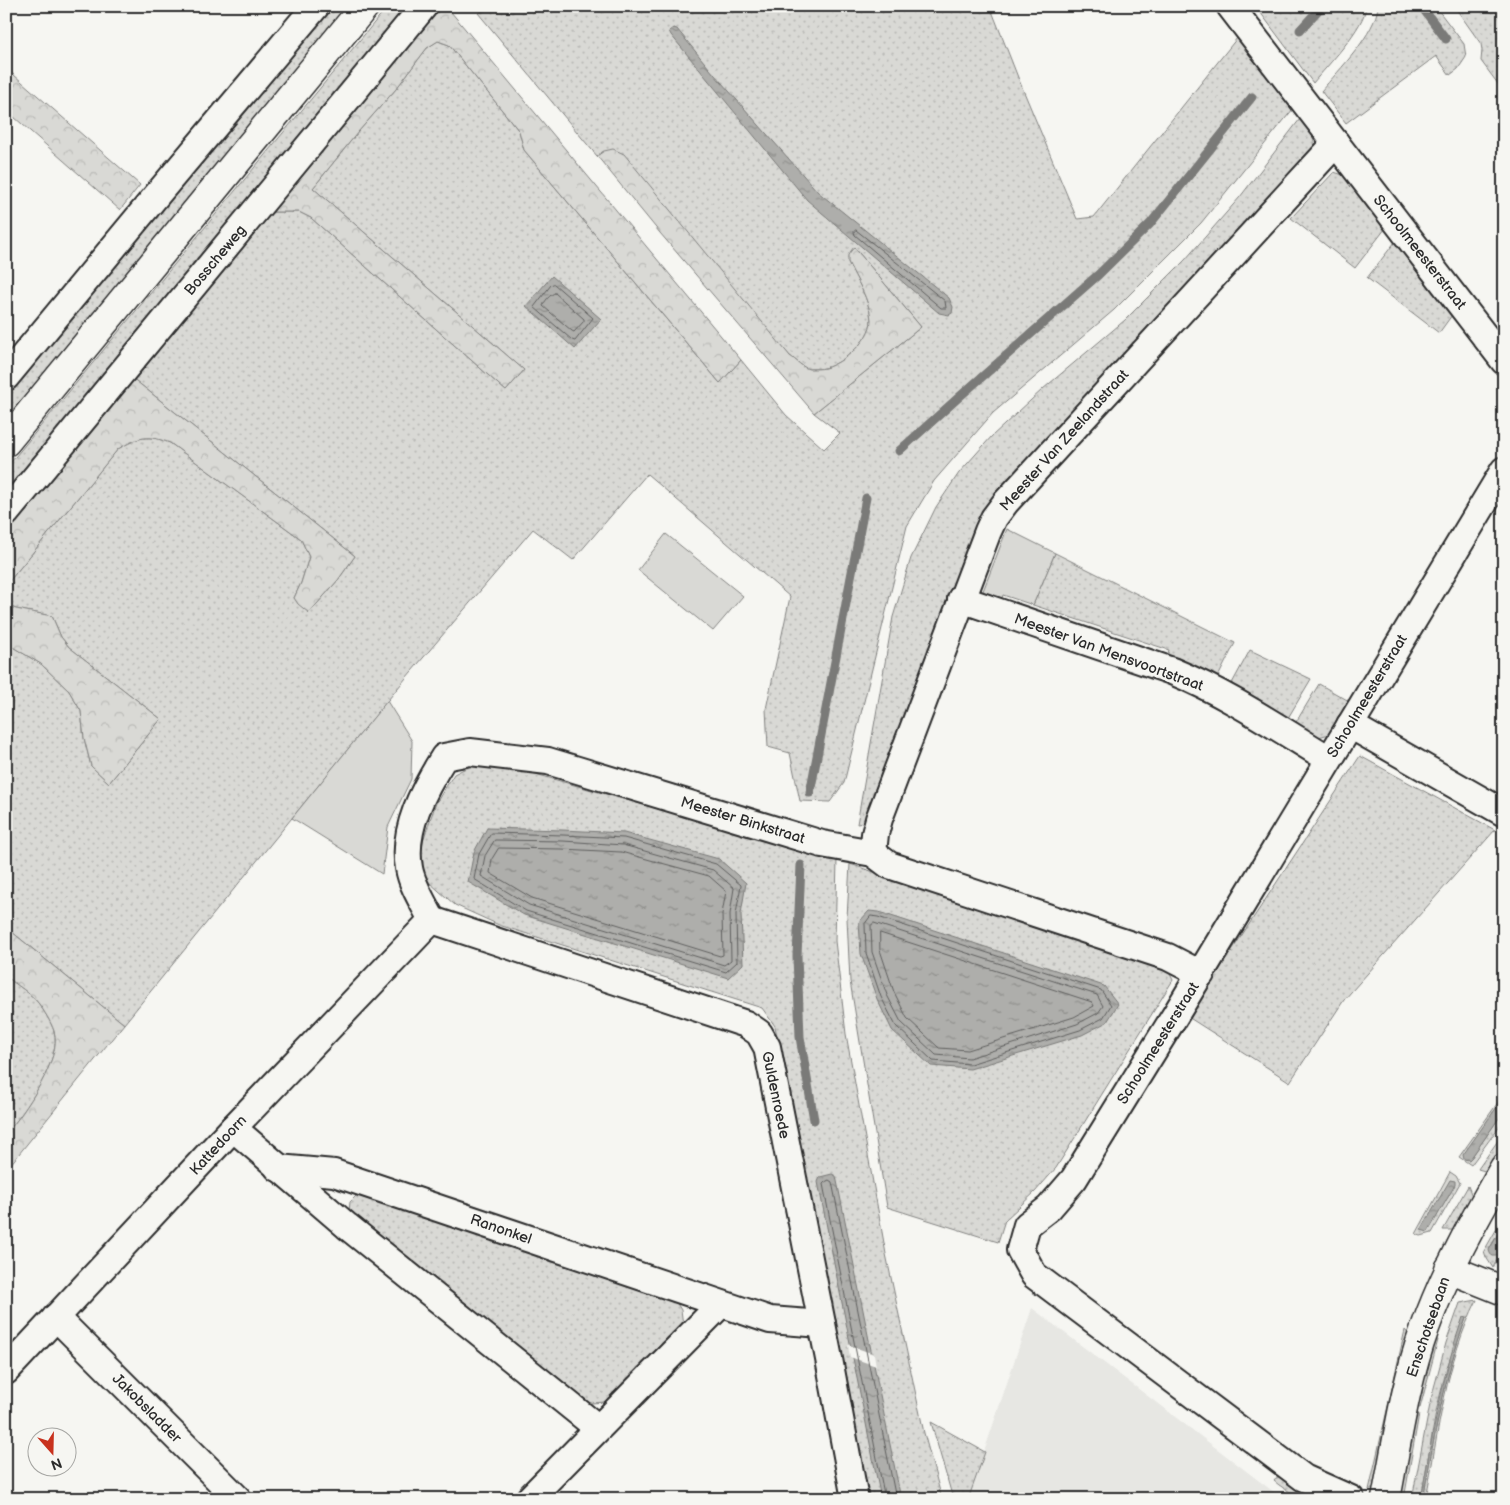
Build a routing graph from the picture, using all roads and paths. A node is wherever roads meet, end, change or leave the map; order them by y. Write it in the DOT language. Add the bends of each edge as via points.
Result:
graph roads {
  1 [pos="316,6"];
  2 [pos="365,6"];
  3 [pos="424,6"];
  4 [pos="1230,6"];
  5 [pos="1336,144"];
  6 [pos="1504,361"];
  7 [pos="6,377"];
  8 [pos="6,442"];
  9 [pos="1504,470"];
  10 [pos="6,513"];
  11 [pos="961,599"];
  12 [pos="1350,725"];
  13 [pos="1329,760"];
  14 [pos="1504,813"];
  15 [pos="873,853"];
  16 [pos="432,920"];
  17 [pos="1201,974"];
  18 [pos="233,1128"];
  19 [pos="278,1168"];
  20 [pos="1504,1168"];
  21 [pos="1449,1269"];
  22 [pos="1504,1291"];
  23 [pos="720,1305"];
  24 [pos="56,1318"];
  25 [pos="822,1324"];
  26 [pos="6,1372"];
  27 [pos="598,1428"];
  28 [pos="238,1499"];
  29 [pos="529,1499"];
  30 [pos="855,1499"];
  31 [pos="1351,1499"];
  32 [pos="1386,1499"];
  1 -- 7 [label="street"];
  2 -- 8 [label="main road"];
  3 -- 10 [label="street, Bosscheweg"];
  4 -- 5 [label="street, Schoolmeesterstraat"];
  5 -- 6 [label="street, Schoolmeesterstraat"];
  5 -- 11 [label="street, Meester Van Zeelandstraat" via="1006,502 988,530"];
  9 -- 12 [label="street, Schoolmeesterstraat"];
  11 -- 13 [label="street, Meester Van Mensvoortstraat" via="1198,682"];
  11 -- 15 [label="street, Meester Van Zeelandstraat" via="879,819"];
  12 -- 13 [label="street, Schoolmeesterstraat"];
  12 -- 14 [label="street"];
  13 -- 17 [label="street, Schoolmeesterstraat"];
  15 -- 16 [label="street, Meester Binkstraat" via="822,844 548,761 470,752 444,757 424,792 408,837 409,868"];
  15 -- 17 [label="street, Meester Binkstraat" via="889,865 1168,957"];
  16 -- 18 [label="street, Kattedoorn"];
  16 -- 25 [label="street, Guldenroede" via="746,1024 759,1032 767,1047"];
  17 -- 31 [label="street, Schoolmeesterstraat" via="1074,1179 1049,1208 1027,1225 1020,1250 1034,1275 1304,1478"];
  18 -- 19 [label="street"];
  18 -- 24 [label="street, Kattedoorn"];
  19 -- 23 [label="street, Ranonkel" via="334,1173"];
  19 -- 27 [label="street"];
  20 -- 21 [label="main road, Enschotsebaan"];
  21 -- 22 [label="main road"];
  21 -- 32 [label="main road, Enschotsebaan" via="1424,1329 1406,1392"];
  23 -- 25 [label="street, Ranonkel" via="770,1320"];
  23 -- 27 [label="street"];
  24 -- 26 [label="street, Kattedoorn"];
  24 -- 28 [label="street, Jakobsladder"];
  25 -- 30 [label="street, Guldenroede"];
  27 -- 29 [label="street"];
}
